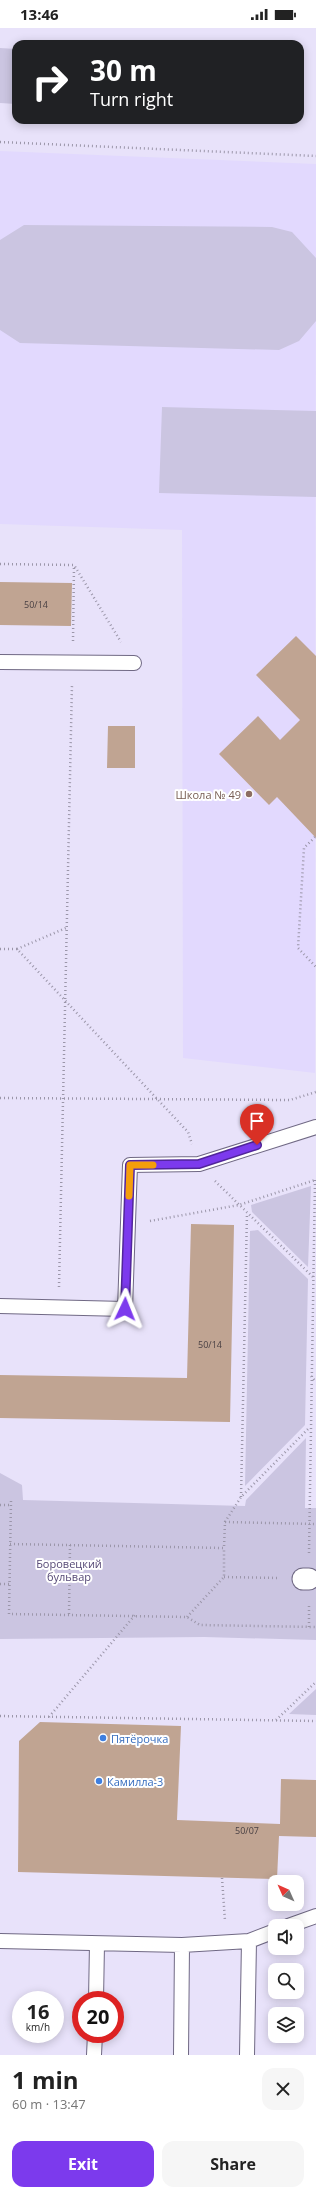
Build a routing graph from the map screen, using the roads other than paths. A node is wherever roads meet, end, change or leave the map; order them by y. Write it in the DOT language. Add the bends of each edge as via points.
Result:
graph roads {
  1 [pos="0,662"];
  2 [pos="134,663"];
  3 [pos="316,1127"];
  4 [pos="0,1306"];
  5 [pos="316,1916"];
  6 [pos="304,1920"];
  7 [pos="268,1933"];
  8 [pos="248,1940"];
  9 [pos="0,1941"];
  10 [pos="97,1944"];
  11 [pos="182,1945"];
  12 [pos="96,1991"];
  13 [pos="95,2043"];
  14 [pos="94,2055"];
  15 [pos="181,2055"];
  16 [pos="247,2055"];
  1 -- 2 [label="lane"];
  3 -- 4 [label="lane" via="199,1164 130,1165 125,1309"];
  5 -- 6 [label="lane"];
  7 -- 8 [label="lane"];
  8 -- 11 [label="lane" via="227,1944"];
  8 -- 16 [label="lane"];
  9 -- 10 [label="lane"];
  10 -- 11 [label="lane"];
  10 -- 12 [label="lane"];
  11 -- 15 [label="lane"];
  13 -- 14 [label="lane"];
}
